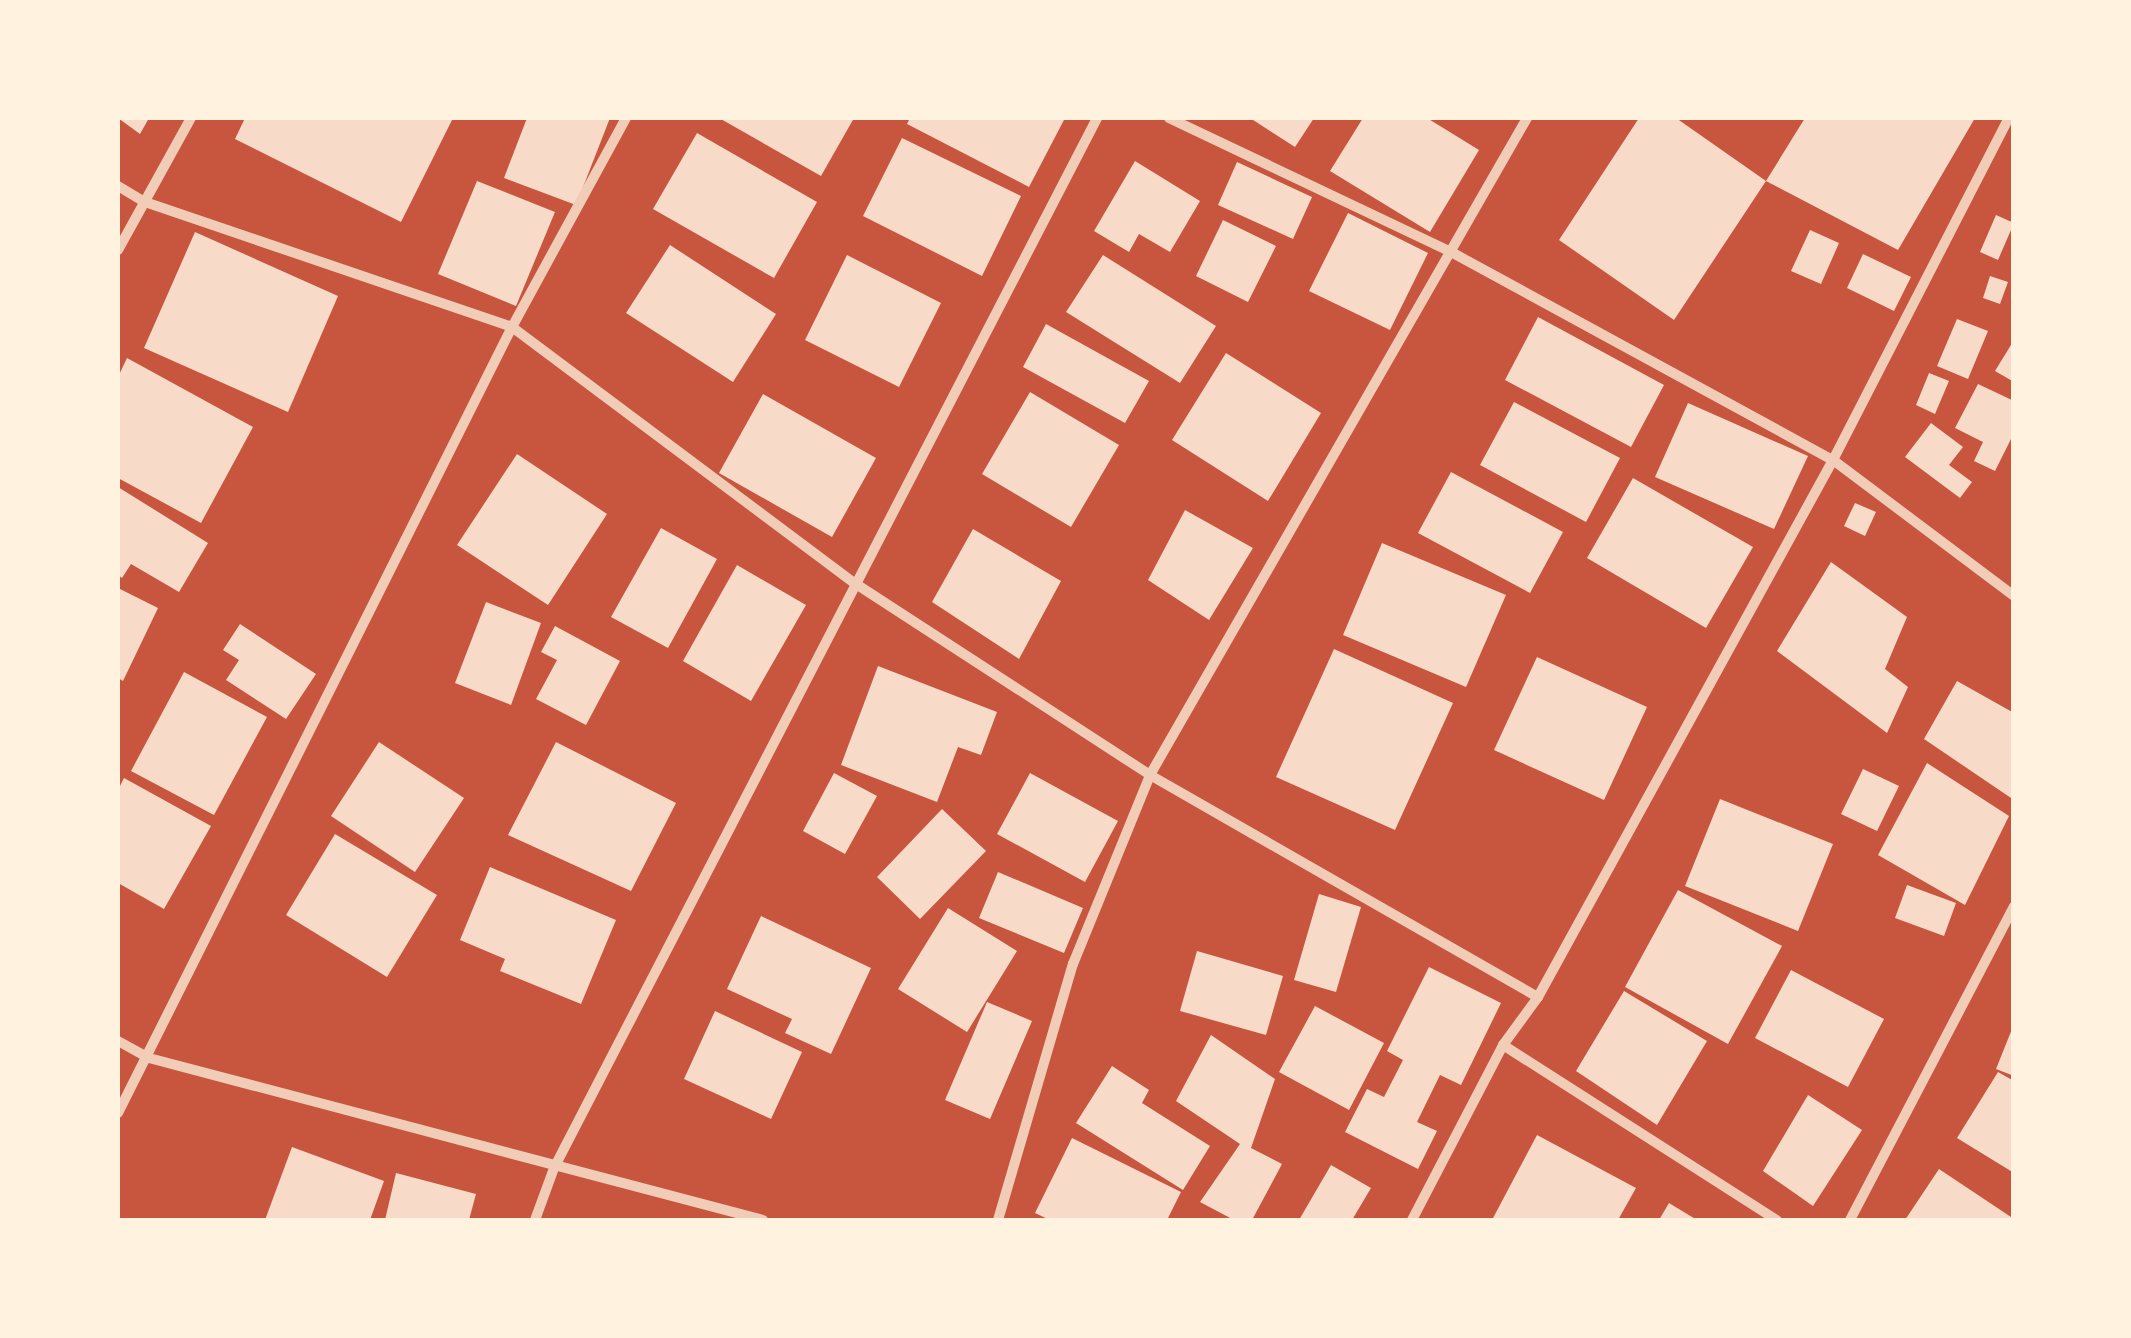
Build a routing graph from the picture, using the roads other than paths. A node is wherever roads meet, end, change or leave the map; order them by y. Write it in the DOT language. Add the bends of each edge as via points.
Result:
graph roads {
  1 [pos="191,118"];
  2 [pos="626,118"];
  3 [pos="1097,118"];
  4 [pos="1168,118"];
  5 [pos="1528,118"];
  6 [pos="2010,118"];
  7 [pos="118,186"];
  8 [pos="144,202"];
  9 [pos="118,250"];
  10 [pos="1453,252"];
  11 [pos="512,327"];
  12 [pos="1833,460"];
  13 [pos="856,584"];
  14 [pos="2014,596"];
  15 [pos="1150,776"];
  16 [pos="2014,906"];
  17 [pos="1538,997"];
  18 [pos="118,1041"];
  19 [pos="1503,1045"];
  20 [pos="149,1058"];
  21 [pos="118,1113"];
  22 [pos="554,1168"];
  23 [pos="536,1220"];
  24 [pos="763,1220"];
  25 [pos="998,1220"];
  26 [pos="1412,1220"];
  27 [pos="1776,1220"];
  28 [pos="1850,1220"];
  1 -- 8 [label="street"];
  2 -- 11 [label="street"];
  3 -- 13 [label="street"];
  4 -- 10 [label="street"];
  5 -- 10 [label="street"];
  6 -- 12 [label="street"];
  7 -- 8 [label="street"];
  8 -- 9 [label="street"];
  8 -- 11 [label="street"];
  10 -- 12 [label="street"];
  10 -- 15 [label="street"];
  11 -- 13 [label="street"];
  11 -- 20 [label="street"];
  12 -- 14 [label="street"];
  12 -- 17 [label="street"];
  13 -- 15 [label="street"];
  13 -- 22 [label="street"];
  15 -- 17 [label="street"];
  15 -- 25 [label="street" via="1073,964"];
  16 -- 28 [label="street"];
  17 -- 19 [label="street"];
  18 -- 20 [label="street"];
  19 -- 26 [label="street"];
  19 -- 27 [label="street"];
  20 -- 21 [label="street"];
  20 -- 22 [label="street"];
  22 -- 23 [label="street"];
  22 -- 24 [label="street"];
}
